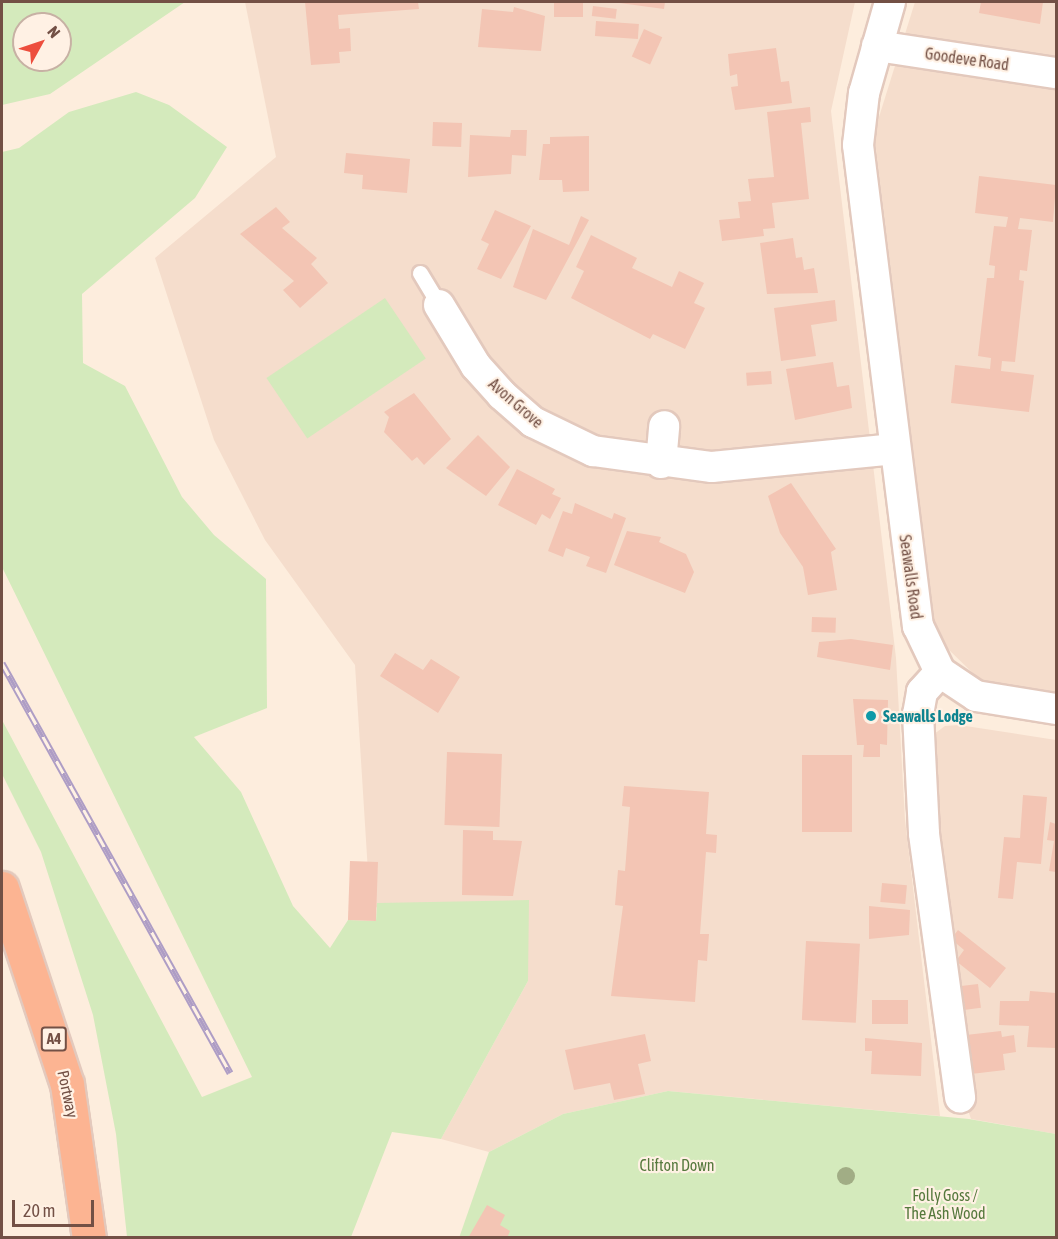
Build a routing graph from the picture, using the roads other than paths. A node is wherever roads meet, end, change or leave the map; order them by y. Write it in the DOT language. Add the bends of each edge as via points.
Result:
graph roads {
  1 [pos="890,2"];
  2 [pos="877,46"];
  3 [pos="1056,73"];
  4 [pos="420,273"];
  5 [pos="439,305"];
  6 [pos="664,426"];
  7 [pos="895,449"];
  8 [pos="661,464"];
  9 [pos="940,672"];
  10 [pos="1056,709"];
  11 [pos="2,888"];
  12 [pos="960,1098"];
  13 [pos="89,1238"];
  1 -- 2 [label="street, Seawalls Road"];
  2 -- 3 [label="street, Goodeve Road"];
  2 -- 7 [label="street, Seawalls Road" via="858,145"];
  4 -- 5 [label="lane"];
  5 -- 8 [label="street, Avon Grove" via="476,366 533,422 593,451"];
  6 -- 8 [label="street"];
  7 -- 8 [label="street, Avon Grove" via="712,467"];
  7 -- 9 [label="street, Seawalls Road" via="918,626"];
  9 -- 10 [label="street" via="976,696"];
  9 -- 12 [label="street" via="922,692 919,725 924,834"];
  11 -- 13 [label="highway, Portway / A4" via="68,1084"];
}
